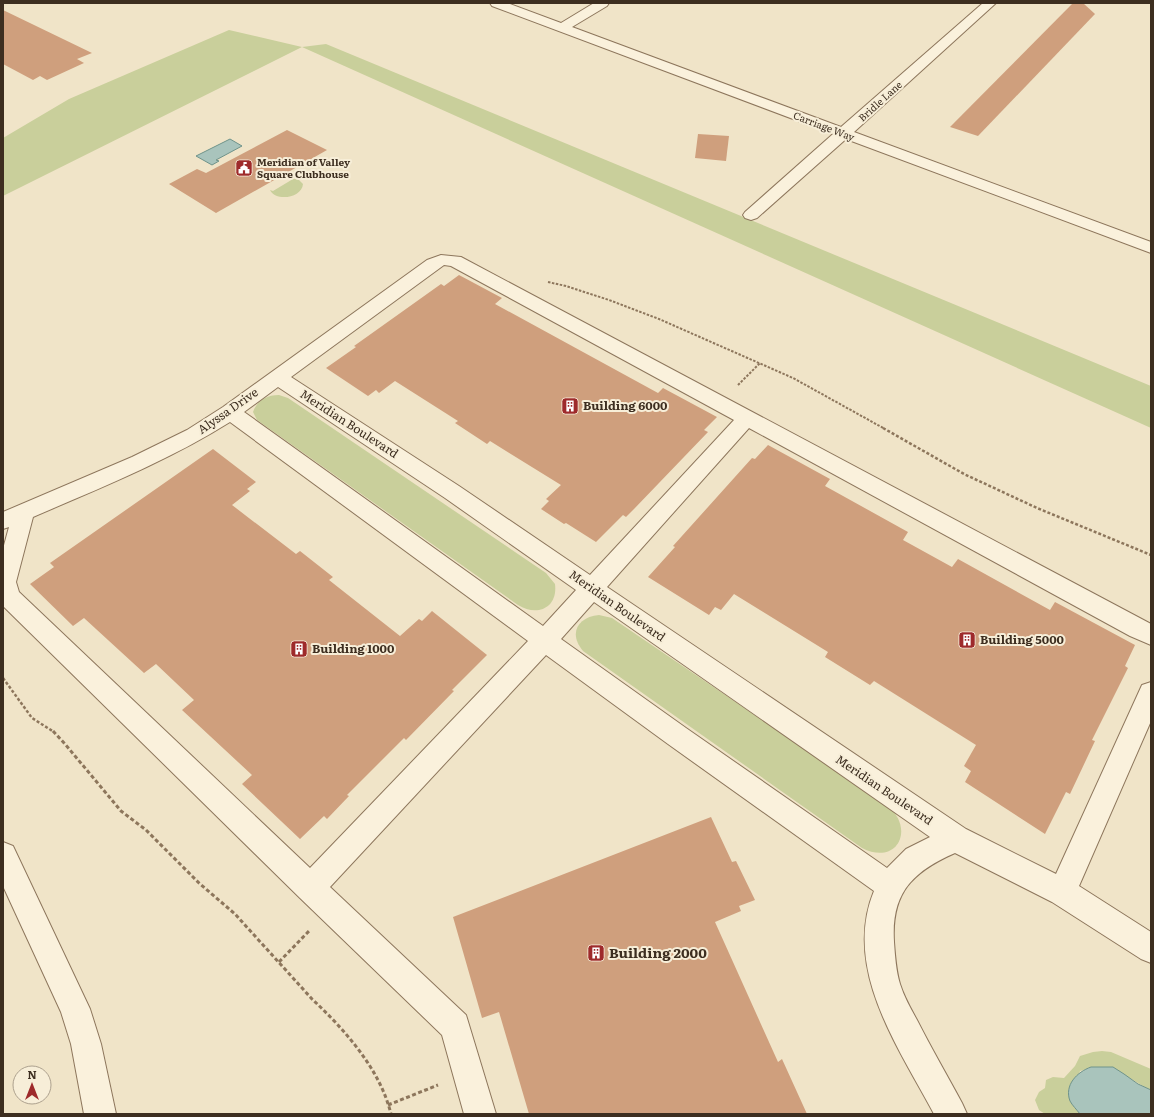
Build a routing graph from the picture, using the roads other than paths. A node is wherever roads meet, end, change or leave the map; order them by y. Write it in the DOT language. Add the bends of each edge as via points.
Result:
graph roads {
  1 [pos="496,3"];
  2 [pos="603,3"];
  3 [pos="990,3"];
  4 [pos="563,28"];
  5 [pos="844,133"];
  6 [pos="751,215"];
  7 [pos="1151,248"];
  8 [pos="277,377"];
  9 [pos="230,412"];
  10 [pos="748,418"];
  11 [pos="14,517"];
  12 [pos="592,589"];
  13 [pos="1151,635"];
  14 [pos="545,640"];
  15 [pos="1151,694"];
  16 [pos="956,839"];
  17 [pos="3,856"];
  18 [pos="890,886"];
  19 [pos="310,888"];
  20 [pos="1062,892"];
  21 [pos="1151,949"];
  22 [pos="100,1114"];
  23 [pos="480,1114"];
  24 [pos="951,1114"];
  1 -- 4 [label="street, Carriage Way"];
  2 -- 4 [label="street"];
  3 -- 5 [label="street, Bridle Lane"];
  4 -- 5 [label="street, Carriage Way"];
  5 -- 6 [label="street, Bridle Lane"];
  5 -- 7 [label="street, Carriage Way"];
  8 -- 9 [label="street, Alyssa Drive"];
  8 -- 10 [label="street, Alyssa Drive" via="433,264 441,260 455,261"];
  8 -- 12 [label="street, Meridian Boulevard" via="452,492"];
  9 -- 11 [label="street, Alyssa Drive" via="172,448"];
  9 -- 14 [label="street"];
  10 -- 12 [label="street"];
  10 -- 13 [label="street"];
  11 -- 19 [label="street" via="5,582 9,597"];
  12 -- 14 [label="street"];
  12 -- 16 [label="street, Meridian Boulevard"];
  14 -- 18 [label="street"];
  14 -- 19 [label="street"];
  15 -- 20 [label="street"];
  16 -- 18 [label="street" via="923,854 904,868"];
  16 -- 20 [label="street, Meridian Boulevard"];
  17 -- 22 [label="street" via="75,1009 86,1044"];
  18 -- 24 [label="street" via="880,918 881,960 886,985 901,1020"];
  19 -- 23 [label="street" via="456,1026"];
  20 -- 21 [label="street, Meridian Boulevard"];
}
